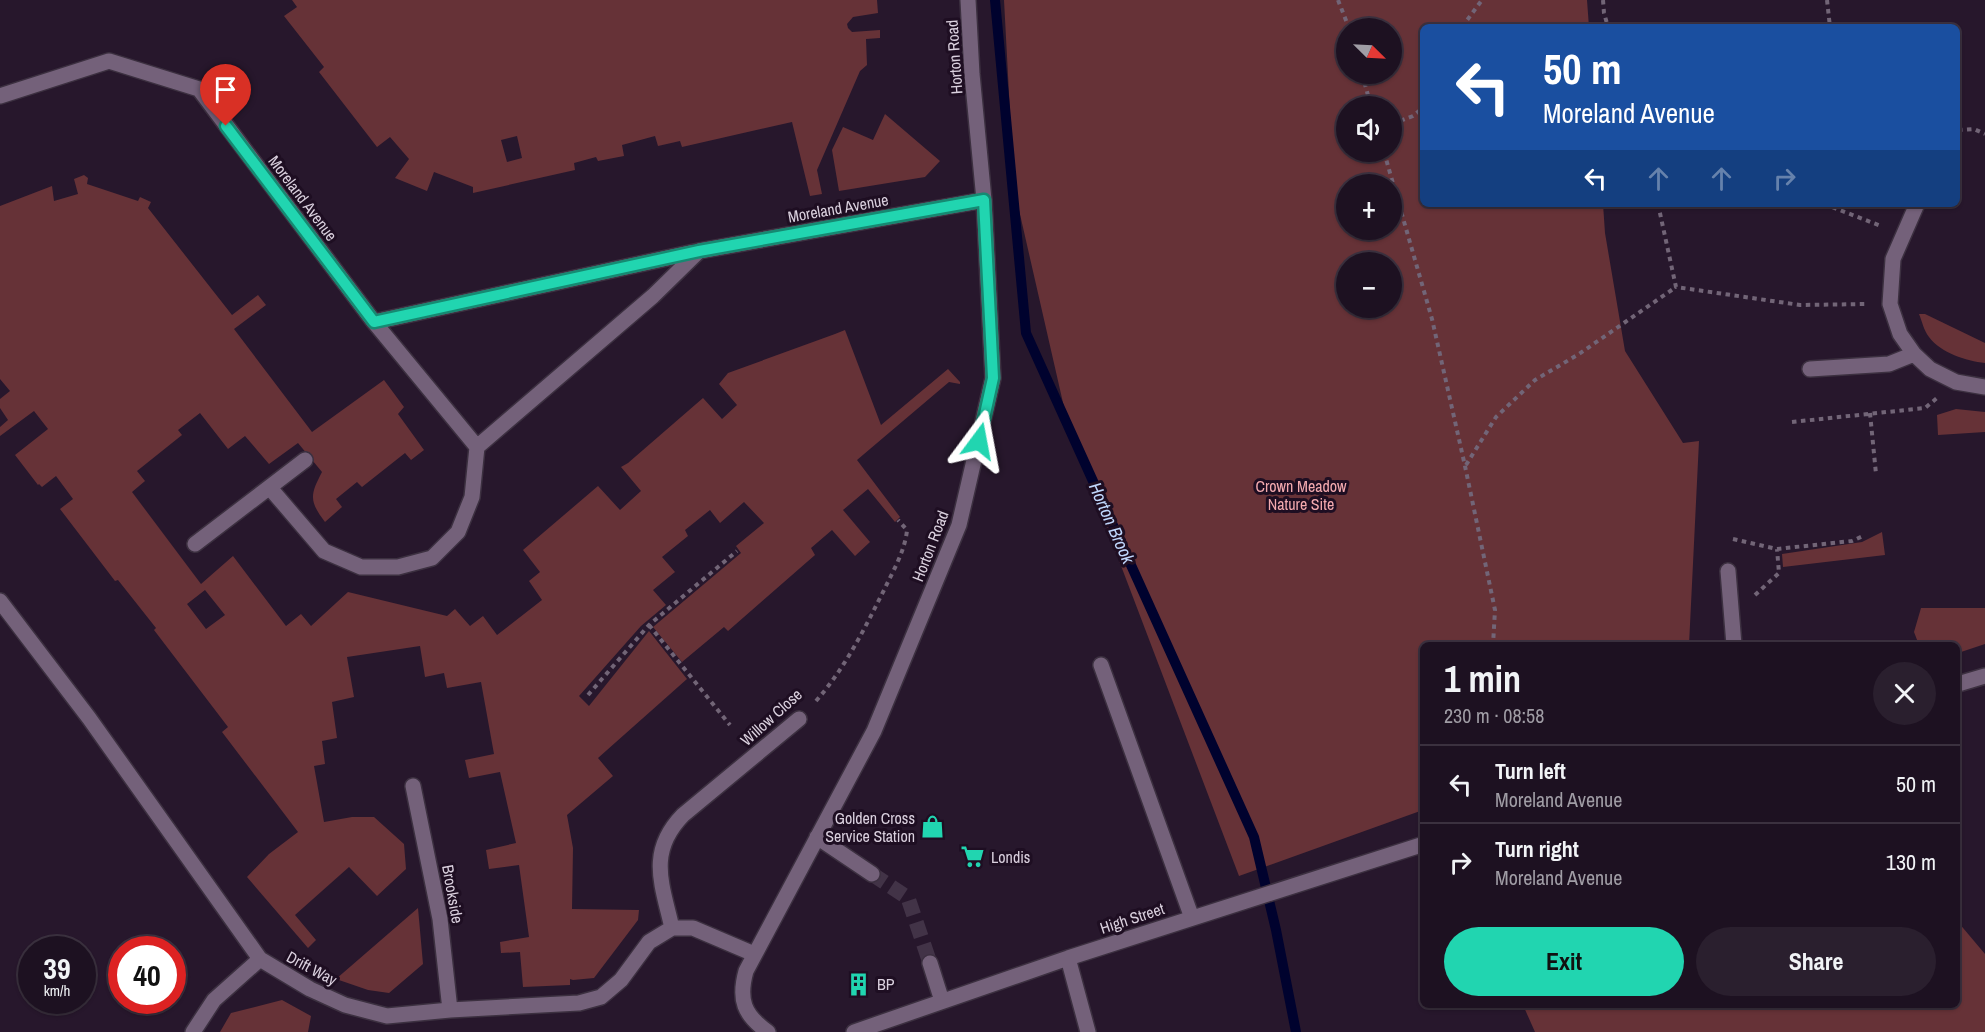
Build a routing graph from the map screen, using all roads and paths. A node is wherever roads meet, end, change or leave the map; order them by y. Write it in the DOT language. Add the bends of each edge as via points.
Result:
graph roads {
  1 [pos="968,0"];
  2 [pos="1338,0"];
  3 [pos="1482,0"];
  4 [pos="1603,0"];
  5 [pos="1827,0"];
  6 [pos="1345,18"];
  7 [pos="1464,24"];
  8 [pos="1607,24"];
  9 [pos="1830,24"];
  10 [pos="0,96"];
  11 [pos="1420,110"];
  12 [pos="1402,120"];
  13 [pos="1960,130"];
  14 [pos="1985,134"];
  15 [pos="1387,162"];
  16 [pos="984,200"];
  17 [pos="1659,207"];
  18 [pos="1832,207"];
  19 [pos="1916,207"];
  20 [pos="1904,235"];
  21 [pos="699,251"];
  22 [pos="1676,287"];
  23 [pos="1890,304"];
  24 [pos="374,322"];
  25 [pos="1914,354"];
  26 [pos="1810,369"];
  27 [pos="1956,382"];
  28 [pos="1985,387"];
  29 [pos="1870,413"];
  30 [pos="1792,422"];
  31 [pos="477,447"];
  32 [pos="305,460"];
  33 [pos="1465,466"];
  34 [pos="1876,474"];
  35 [pos="270,488"];
  36 [pos="897,520"];
  37 [pos="1863,536"];
  38 [pos="1733,539"];
  39 [pos="195,544"];
  40 [pos="1777,549"];
  41 [pos="737,551"];
  42 [pos="1728,571"];
  43 [pos="0,601"];
  44 [pos="1732,616"];
  45 [pos="649,625"];
  46 [pos="1493,642"];
  47 [pos="1734,642"];
  48 [pos="1101,665"];
  49 [pos="1985,676"];
  50 [pos="1960,683"];
  51 [pos="588,695"];
  52 [pos="799,719"];
  53 [pos="730,725"];
  54 [pos="413,786"];
  55 [pos="817,837"];
  56 [pos="1420,845"];
  57 [pos="872,874"];
  58 [pos="1192,918"];
  59 [pos="672,928"];
  60 [pos="754,954"];
  61 [pos="1068,958"];
  62 [pos="260,959"];
  63 [pos="930,963"];
  64 [pos="942,1001"];
  65 [pos="450,1010"];
  66 [pos="760,1030"];
  67 [pos="193,1032"];
  68 [pos="854,1032"];
  69 [pos="1088,1032"];
  1 -- 16 [label="street, Horton Road"];
  2 -- 6 [label="path"];
  3 -- 7 [label="path"];
  4 -- 8 [label="path"];
  5 -- 9 [label="path"];
  10 -- 24 [label="street, Moreland Avenue" via="109,61 199,89"];
  11 -- 12 [label="path"];
  13 -- 14 [label="path" via="1974,129"];
  15 -- 33 [label="path" via="1432,319"];
  16 -- 21 [label="street, Moreland Avenue"];
  16 -- 55 [label="street, Horton Road" via="993,378 959,525 874,731"];
  17 -- 22 [label="path"];
  18 -- 20 [label="path"];
  19 -- 20 [label="street"];
  20 -- 23 [label="street" via="1893,259"];
  21 -- 24 [label="street, Moreland Avenue"];
  21 -- 31 [label="street"];
  22 -- 23 [label="path" via="1800,305"];
  22 -- 33 [label="path" via="1535,380 1496,417"];
  23 -- 25 [label="street" via="1900,334"];
  24 -- 31 [label="street, Moreland Avenue"];
  25 -- 26 [label="street" via="1889,364"];
  25 -- 27 [label="street" via="1930,369"];
  27 -- 28 [label="street"];
  27 -- 29 [label="path" via="1925,408"];
  29 -- 30 [label="path"];
  29 -- 34 [label="path"];
  31 -- 35 [label="street" via="472,497 458,532 432,558 399,567 360,567 324,551"];
  32 -- 35 [label="street"];
  33 -- 46 [label="path" via="1495,610"];
  35 -- 39 [label="street"];
  36 -- 52 [label="path, Willow Close" via="907,530 897,563 861,636 824,691"];
  37 -- 40 [label="path" via="1852,541"];
  38 -- 40 [label="path"];
  40 -- 44 [label="path" via="1779,573"];
  41 -- 45 [label="path"];
  42 -- 44 [label="street"];
  43 -- 62 [label="street, Drift Way" via="89,718"];
  44 -- 47 [label="street"];
  45 -- 51 [label="path"];
  45 -- 53 [label="path"];
  48 -- 58 [label="street"];
  49 -- 50 [label="street"];
  52 -- 59 [label="street, Willow Close" via="672,827 659,859"];
  54 -- 65 [label="street, Brookside" via="440,919"];
  55 -- 57 [label="street"];
  55 -- 60 [label="street, Horton Road"];
  56 -- 58 [label="street, High Street"];
  58 -- 61 [label="street, High Street"];
  59 -- 60 [label="street" via="693,928"];
  59 -- 65 [label="street, Drift Way" via="649,942 621,980 602,997 579,1003"];
  60 -- 66 [label="street, Horton Road" via="744,978 743,995 745,1009"];
  61 -- 64 [label="street, High Street"];
  61 -- 69 [label="street"];
  62 -- 65 [label="street, Drift Way" via="345,1005 387,1016"];
  62 -- 67 [label="street" via="214,1000"];
  63 -- 64 [label="street"];
  64 -- 68 [label="street, High Street"];
}
